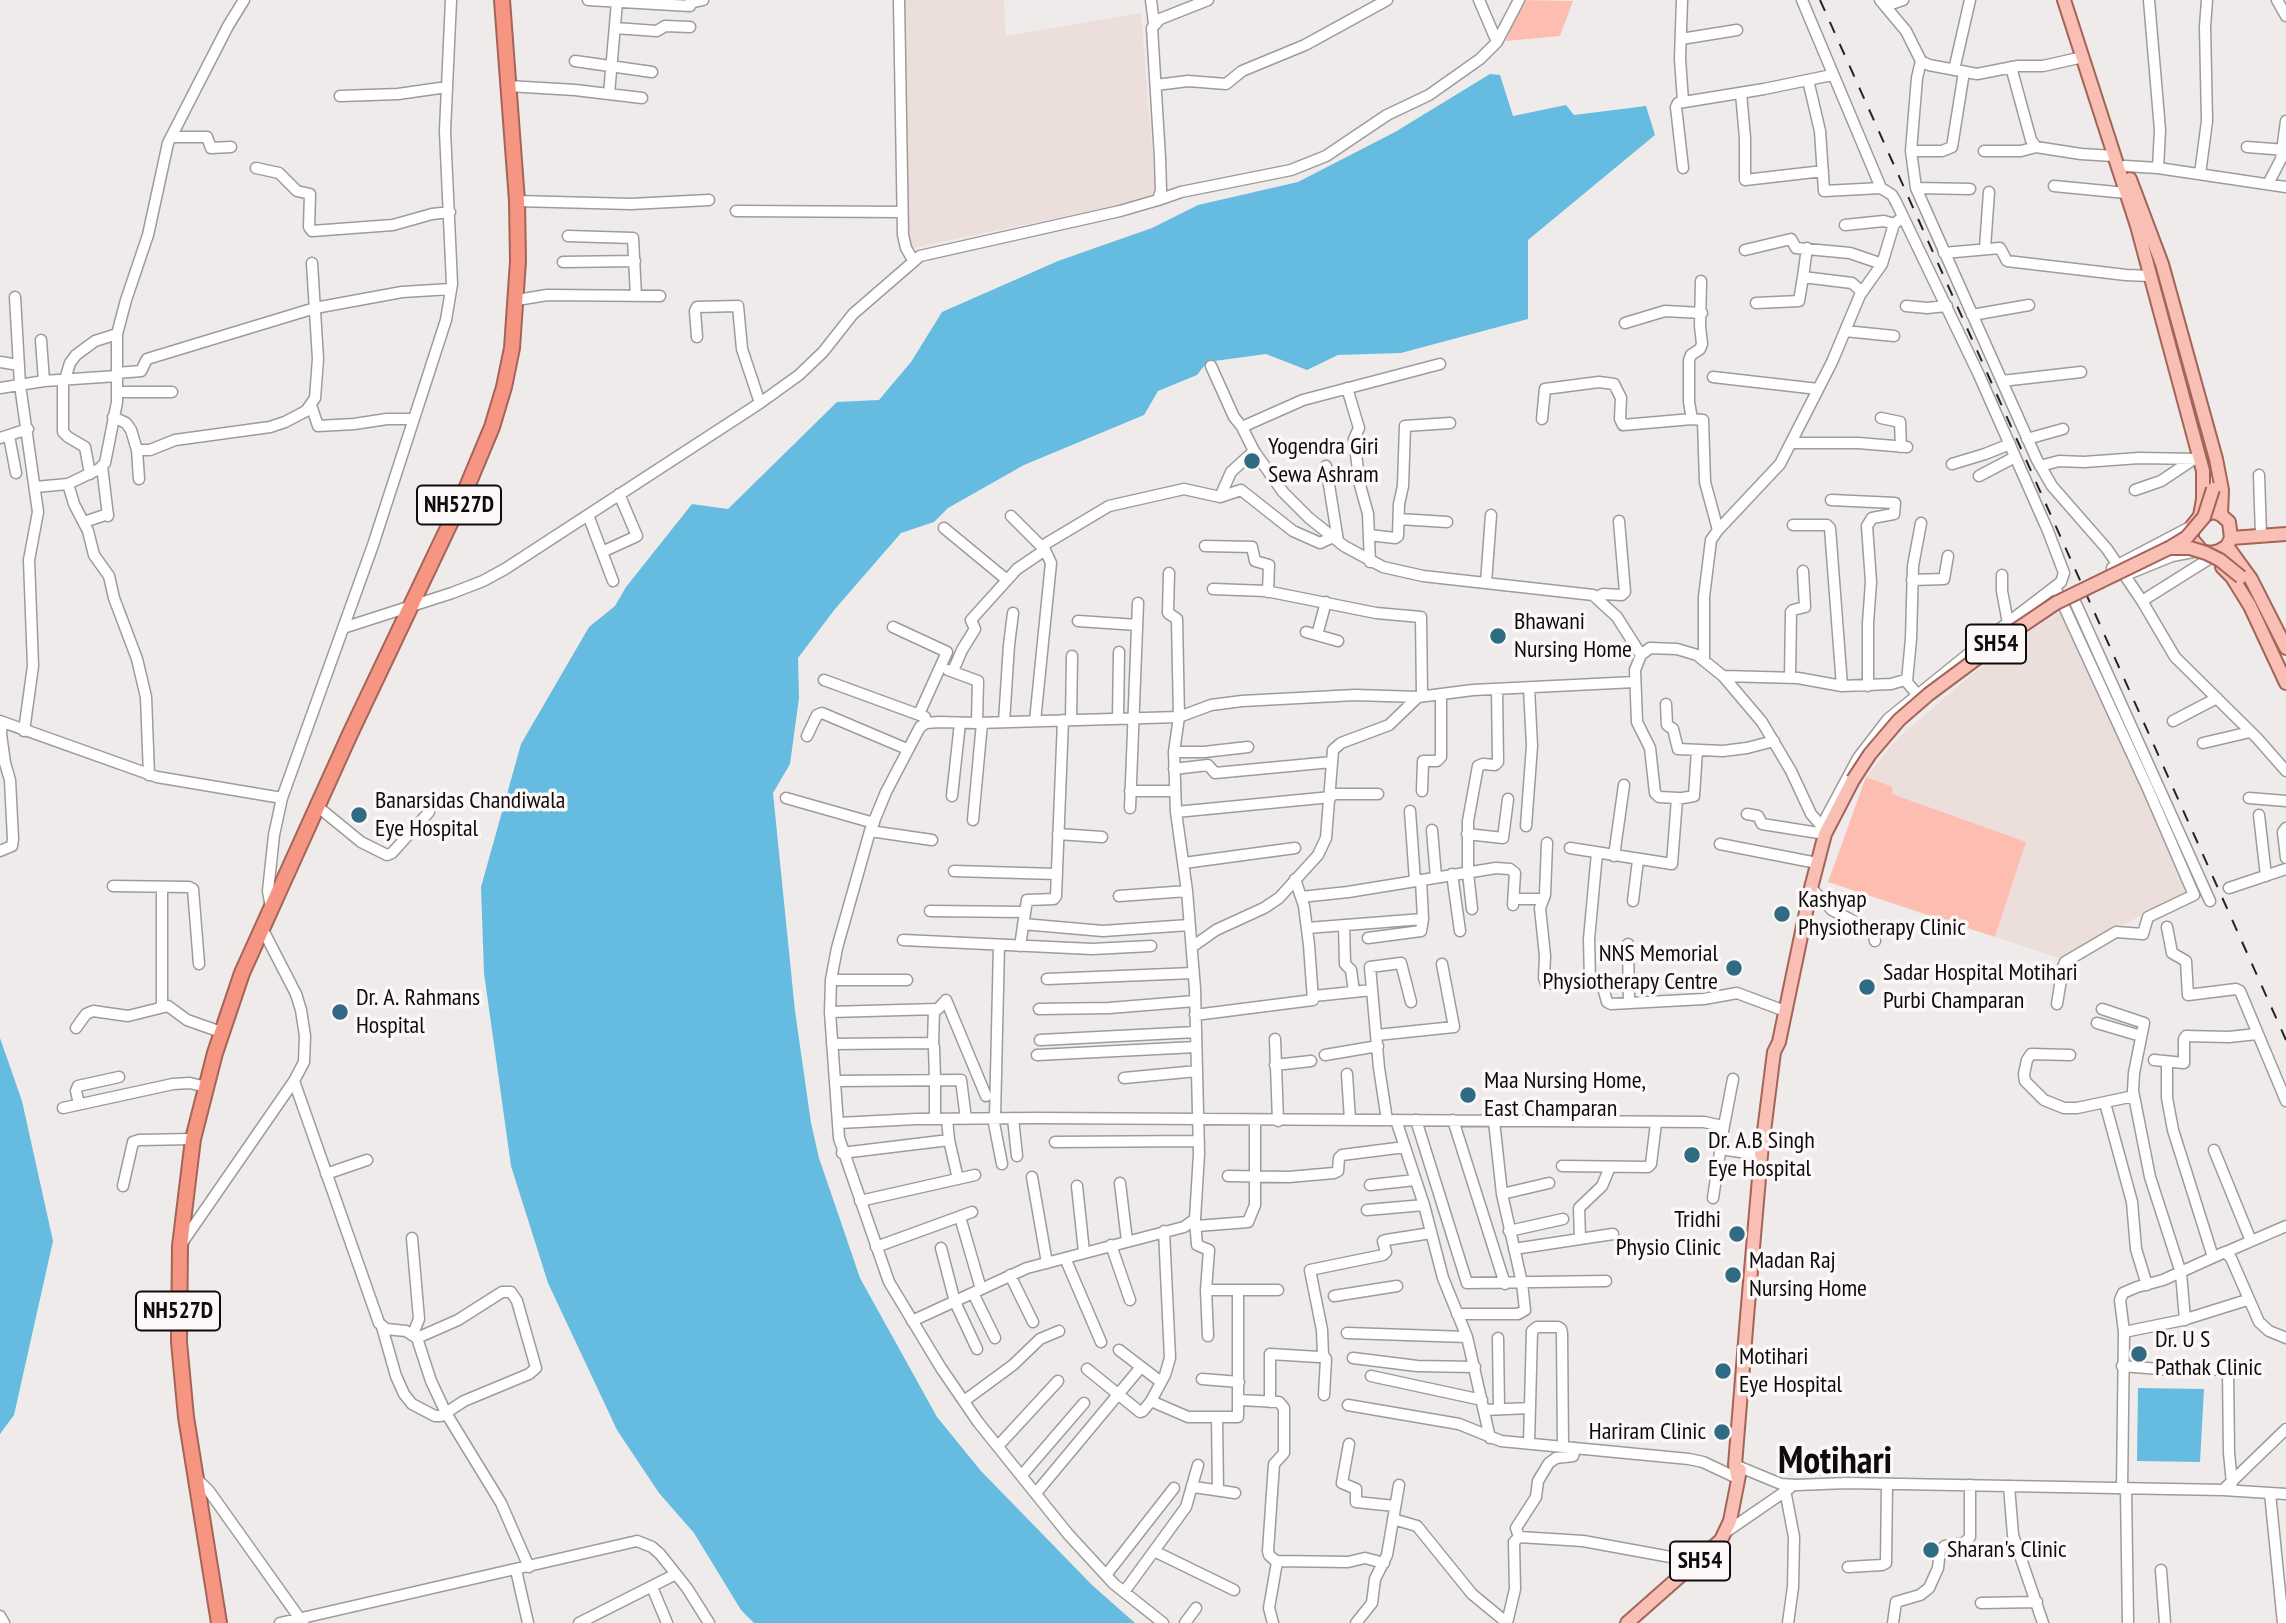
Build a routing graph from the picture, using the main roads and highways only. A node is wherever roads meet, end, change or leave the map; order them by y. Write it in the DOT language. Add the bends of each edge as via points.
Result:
graph roads {
  1 [pos="502,0"];
  2 [pos="2064,0"];
  3 [pos="2073,0"];
  4 [pos="2142,224"];
  5 [pos="2221,514"];
  6 [pos="2196,521"];
  7 [pos="2286,534"];
  8 [pos="2229,542"];
  9 [pos="2169,548"];
  10 [pos="2207,553"];
  11 [pos="2286,648"];
  12 [pos="2286,668"];
  13 [pos="2286,683"];
  14 [pos="1779,1042"];
  15 [pos="1738,1471"];
  16 [pos="219,1623"];
  17 [pos="1627,1623"];
  1 -- 16 [label="highway, NH527D" via="517,201 517,300 508,371 492,427 464,494 242,973 193,1139 180,1246 179,1342"];
  2 -- 4 [label="main road" via="2126,193"];
  3 -- 4 [label="main road"];
  4 -- 5 [label="main road" via="2162,264 2216,459"];
  4 -- 6 [label="main road" via="2150,276 2204,487"];
  4 -- 9 [label="main road, bridge" via="2213,489 2208,510 2196,529"];
  5 -- 6 [label="main road" via="2206,513"];
  5 -- 8 [label="main road" via="2231,527"];
  6 -- 10 [label="main road" via="2192,539"];
  7 -- 8 [label="main road"];
  8 -- 10 [label="main road" via="2219,551"];
  8 -- 11 [label="main road"];
  9 -- 12 [label="main road, bridge" via="2206,553 2241,577"];
  9 -- 14 [label="main road, SH54, bridge" via="2041,611 1911,709 1885,735 1824,831"];
  10 -- 13 [label="main road" via="2239,587"];
  14 -- 15 [label="main road, SH54"];
  14 -- 15 [label="main road, SH54" via="1761,1155"];
  15 -- 17 [label="main road, SH54" via="1726,1532"];
}
